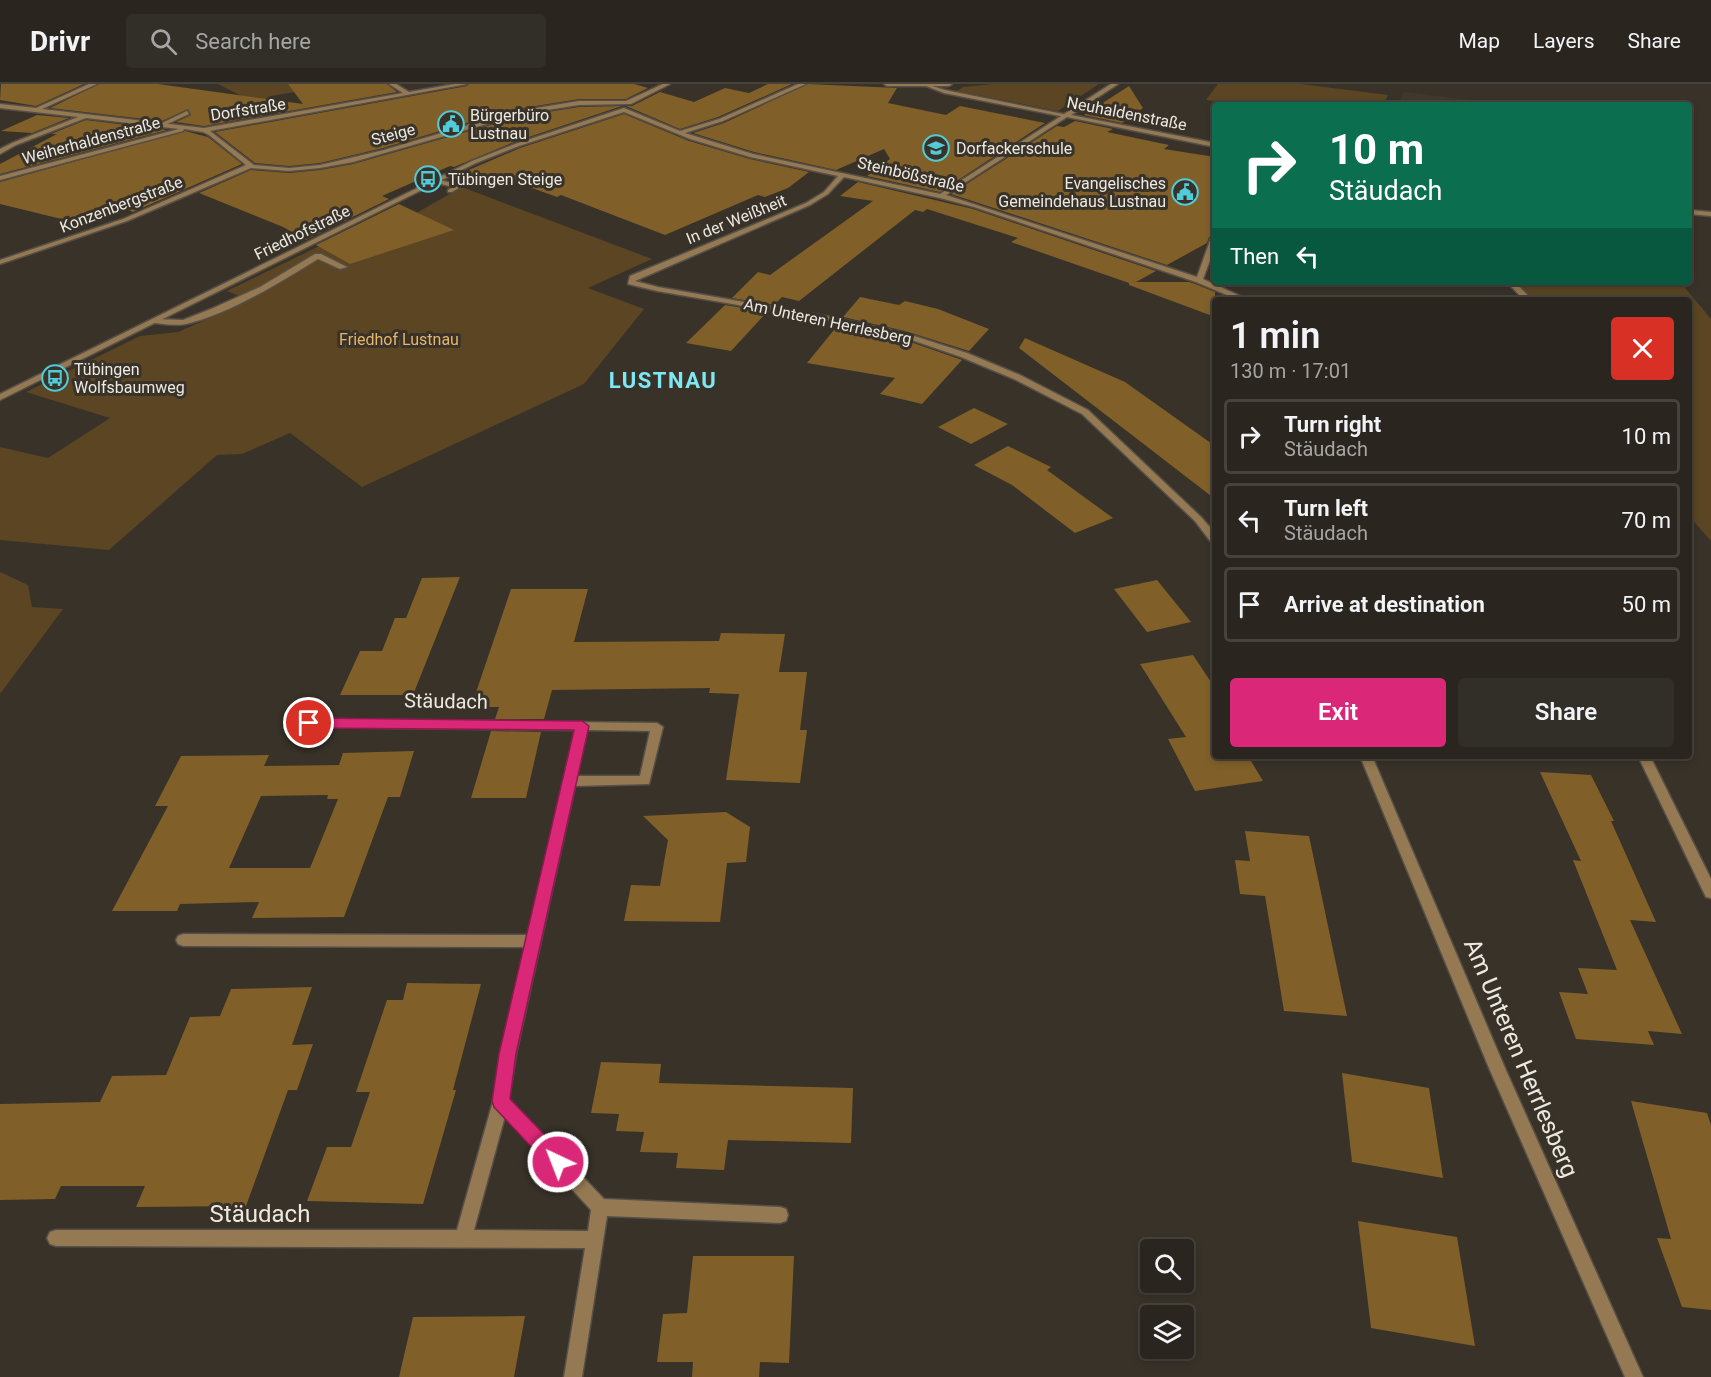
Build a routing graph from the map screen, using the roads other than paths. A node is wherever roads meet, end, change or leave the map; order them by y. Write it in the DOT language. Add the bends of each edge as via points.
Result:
graph roads {
  1 [pos="94,84"];
  2 [pos="392,84"];
  3 [pos="464,84"];
  4 [pos="667,84"];
  5 [pos="803,84"];
  6 [pos="887,84"];
  7 [pos="949,84"];
  8 [pos="1115,84"];
  9 [pos="929,85"];
  10 [pos="408,94"];
  11 [pos="0,106"];
  12 [pos="625,106"];
  13 [pos="37,109"];
  14 [pos="187,113"];
  15 [pos="1065,115"];
  16 [pos="88,116"];
  17 [pos="161,125"];
  18 [pos="188,128"];
  19 [pos="204,130"];
  20 [pos="680,133"];
  21 [pos="1212,144"];
  22 [pos="0,152"];
  23 [pos="249,166"];
  24 [pos="842,176"];
  25 [pos="0,178"];
  26 [pos="435,181"];
  27 [pos="450,191"];
  28 [pos="942,196"];
  29 [pos="1692,212"];
  30 [pos="1711,214"];
  31 [pos="1212,246"];
  32 [pos="0,262"];
  33 [pos="343,267"];
  34 [pos="633,278"];
  35 [pos="1199,280"];
  36 [pos="1514,285"];
  37 [pos="1238,297"];
  38 [pos="1525,297"];
  39 [pos="154,321"];
  40 [pos="2,394"];
  41 [pos="1212,536"];
  42 [pos="309,723"];
  43 [pos="582,726"];
  44 [pos="1367,759"];
  45 [pos="1645,759"];
  46 [pos="570,781"];
  47 [pos="1711,893"];
  48 [pos="183,940"];
  49 [pos="534,941"];
  50 [pos="501,1101"];
  51 [pos="600,1207"];
  52 [pos="780,1215"];
  53 [pos="464,1236"];
  54 [pos="56,1238"];
  55 [pos="595,1240"];
  56 [pos="573,1377"];
  57 [pos="1634,1377"];
  1 -- 13 [label="street"];
  2 -- 10 [label="street"];
  3 -- 10 [label="street, Dorfstraße"];
  4 -- 12 [label="street, Steige"];
  5 -- 20 [label="street" via="721,120"];
  6 -- 9 [label="street"];
  7 -- 9 [label="street"];
  8 -- 15 [label="street"];
  9 -- 15 [label="street, Neuhaldenstraße"];
  10 -- 19 [label="street, Dorfstraße"];
  11 -- 13 [label="street, Dorfstraße"];
  12 -- 20 [label="street, Steinbößstraße"];
  12 -- 23 [label="street, Steige" via="591,102 540,108 319,166 286,170"];
  12 -- 26 [label="street, Friedhofstraße" via="517,145"];
  13 -- 16 [label="street, Dorfstraße"];
  14 -- 17 [label="street"];
  15 -- 21 [label="street, Neuhaldenstraße"];
  15 -- 28 [label="street"];
  16 -- 17 [label="street, Dorfstraße"];
  16 -- 22 [label="street"];
  17 -- 18 [label="street, Dorfstraße"];
  18 -- 19 [label="street, Dorfstraße"];
  18 -- 25 [label="street, Weiherhaldenstraße"];
  19 -- 23 [label="street"];
  20 -- 24 [label="street, Steinbößstraße" via="752,156"];
  23 -- 32 [label="street, Konzenbergstraße" via="125,220"];
  24 -- 28 [label="street, Steinbößstraße"];
  24 -- 34 [label="street, In der Weißheit" via="808,204"];
  26 -- 27 [label="street" via="459,186"];
  26 -- 39 [label="street, Friedhofstraße"];
  28 -- 35 [label="street, Steinbößstraße"];
  29 -- 30 [label="street"];
  31 -- 35 [label="street"];
  33 -- 39 [label="street" via="318,256 263,289 214,311 184,322"];
  34 -- 41 [label="street, Am Unteren Herrlesberg" via="631,282 657,289 905,335 1017,377 1085,412"];
  35 -- 37 [label="street, Steinbößstraße"];
  36 -- 38 [label="street"];
  39 -- 40 [label="street, Friedhofstraße"];
  42 -- 43 [label="street, Stäudach"];
  43 -- 46 [label="street"];
  43 -- 46 [label="street, Stäudach" via="657,728 645,782"];
  44 -- 57 [label="street, Am Unteren Herrlesberg" via="1497,1068"];
  45 -- 47 [label="street"];
  46 -- 49 [label="street"];
  48 -- 49 [label="street"];
  49 -- 50 [label="street"];
  50 -- 51 [label="street"];
  50 -- 53 [label="street"];
  51 -- 52 [label="street"];
  51 -- 55 [label="street"];
  53 -- 54 [label="street, Stäudach"];
  53 -- 55 [label="street, Stäudach"];
  55 -- 56 [label="street"];
}
